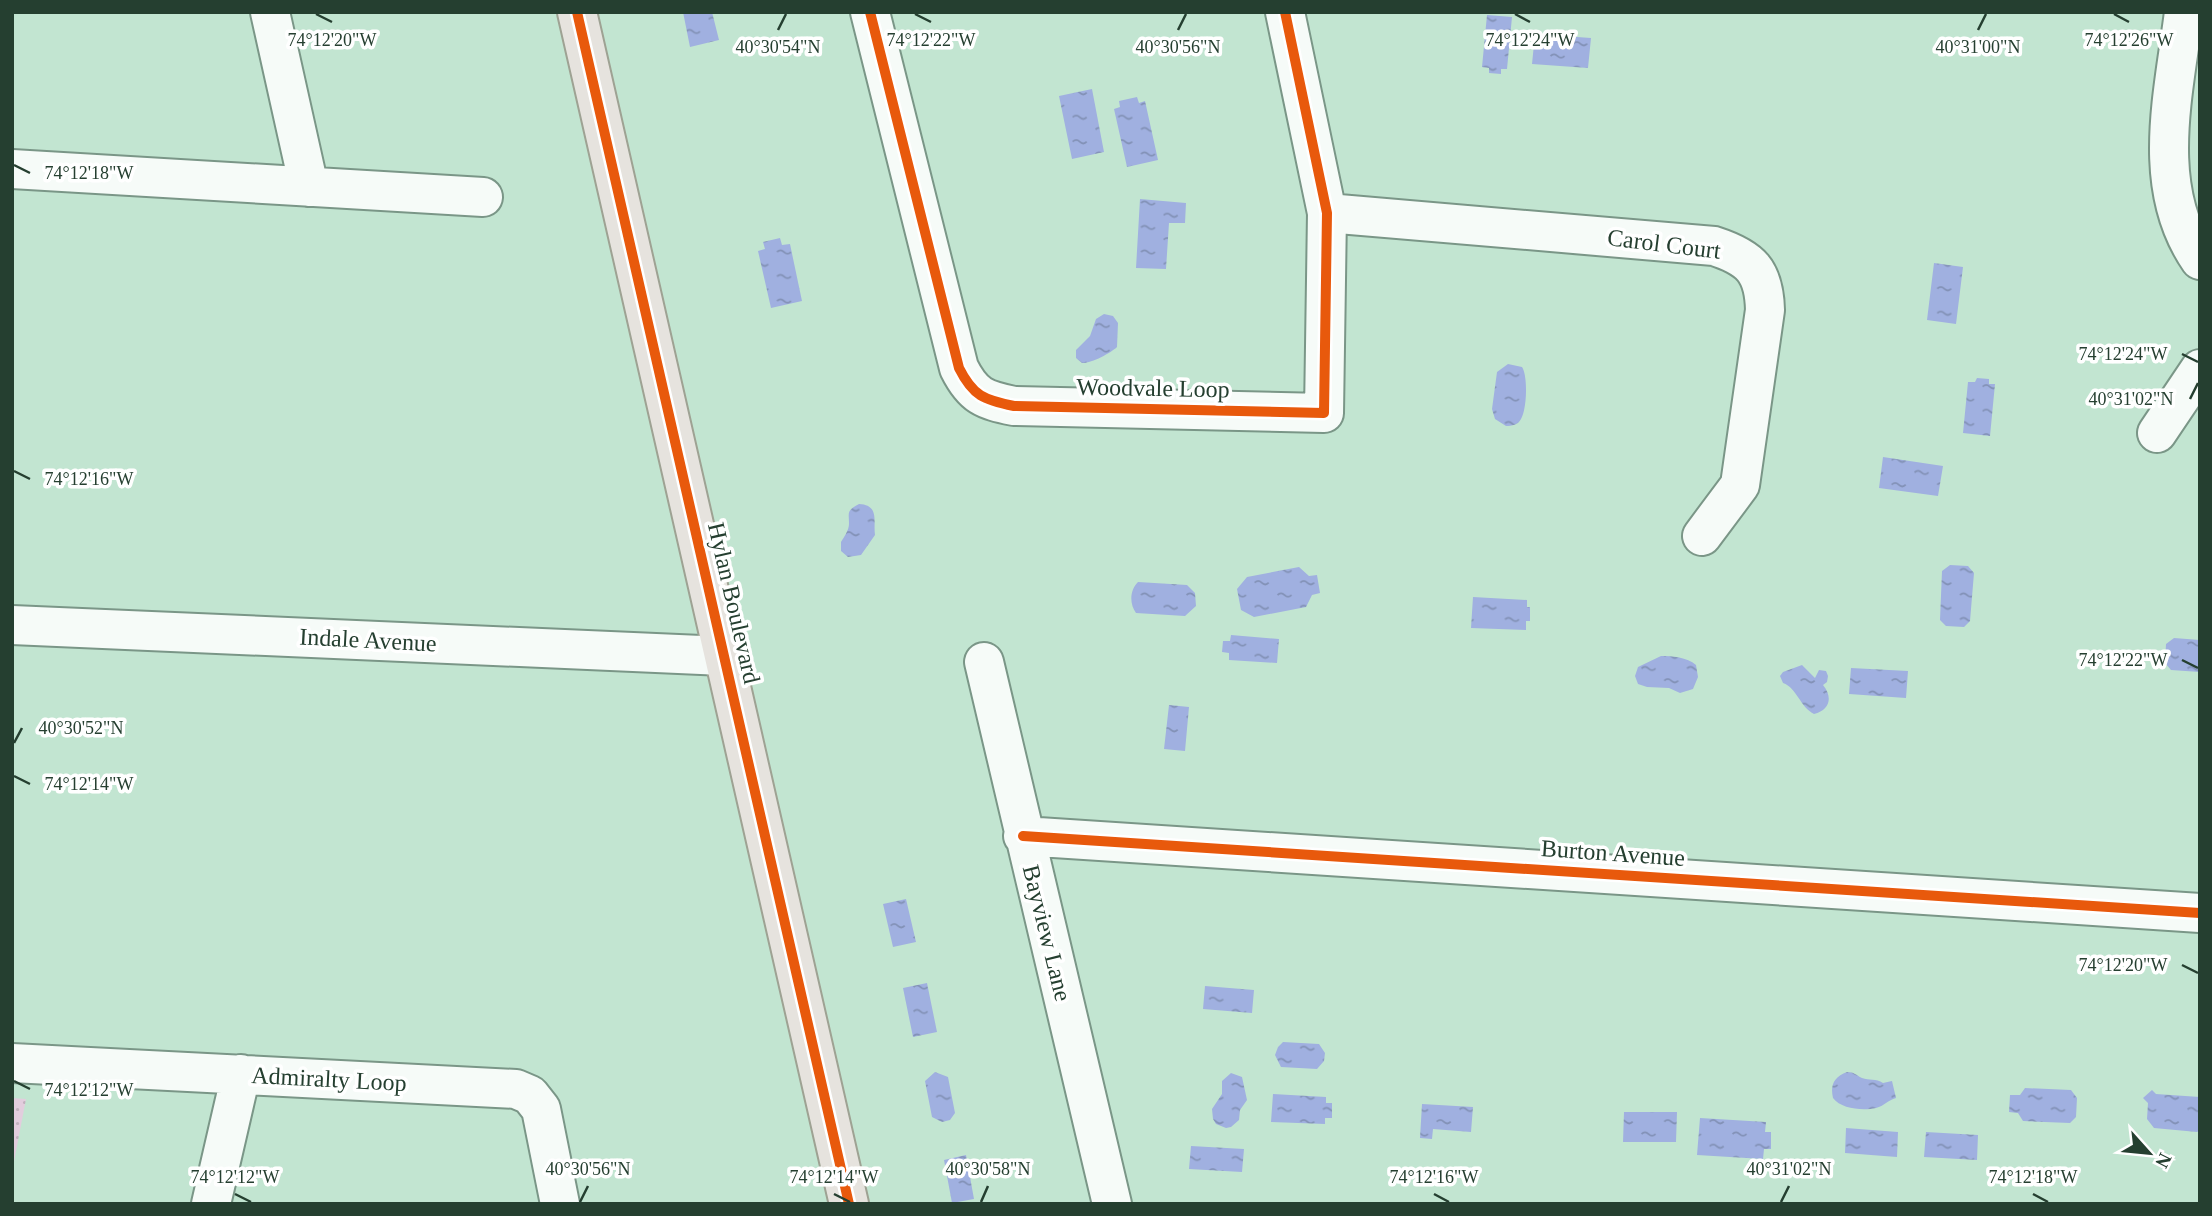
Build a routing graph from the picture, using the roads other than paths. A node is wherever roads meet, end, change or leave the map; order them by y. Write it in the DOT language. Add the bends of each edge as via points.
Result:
graph roads {
  1 [pos="270,12"];
  2 [pos="576,12"];
  3 [pos="870,12"];
  4 [pos="1285,12"];
  5 [pos="2184,12"];
  6 [pos="12,169"];
  7 [pos="309,187"];
  8 [pos="483,197"];
  9 [pos="1326,213"];
  10 [pos="2200,260"];
  11 [pos="2200,369"];
  12 [pos="2157,433"];
  13 [pos="1702,536"];
  14 [pos="12,625"];
  15 [pos="724,656"];
  16 [pos="984,662"];
  17 [pos="1023,836"];
  18 [pos="2200,913"];
  19 [pos="12,1063"];
  20 [pos="241,1074"];
  21 [pos="211,1204"];
  22 [pos="560,1204"];
  23 [pos="849,1204"];
  24 [pos="1112,1204"];
  1 -- 7 [label="street"];
  2 -- 15 [label="main road, Hylan Boulevard"];
  3 -- 9 [label="street, Woodvale Loop" via="959,369 977,395 1014,406 1324,414"];
  4 -- 9 [label="street, Woodvale Loop"];
  5 -- 10 [label="street" via="2169,136 2169,176 2177,211"];
  6 -- 7 [label="street"];
  7 -- 8 [label="street"];
  9 -- 13 [label="street, Carol Court" via="1714,246 1753,266 1764,289 1765,310 1740,485"];
  11 -- 12 [label="street"];
  14 -- 15 [label="street, Indale Avenue"];
  15 -- 23 [label="main road, Hylan Boulevard"];
  16 -- 17 [label="street, Bayview Lane"];
  17 -- 18 [label="street, Burton Avenue"];
  17 -- 24 [label="street, Bayview Lane"];
  19 -- 20 [label="street, Admiralty Loop"];
  20 -- 21 [label="street"];
  20 -- 22 [label="street, Admiralty Loop" via="516,1089 541,1109"];
}
